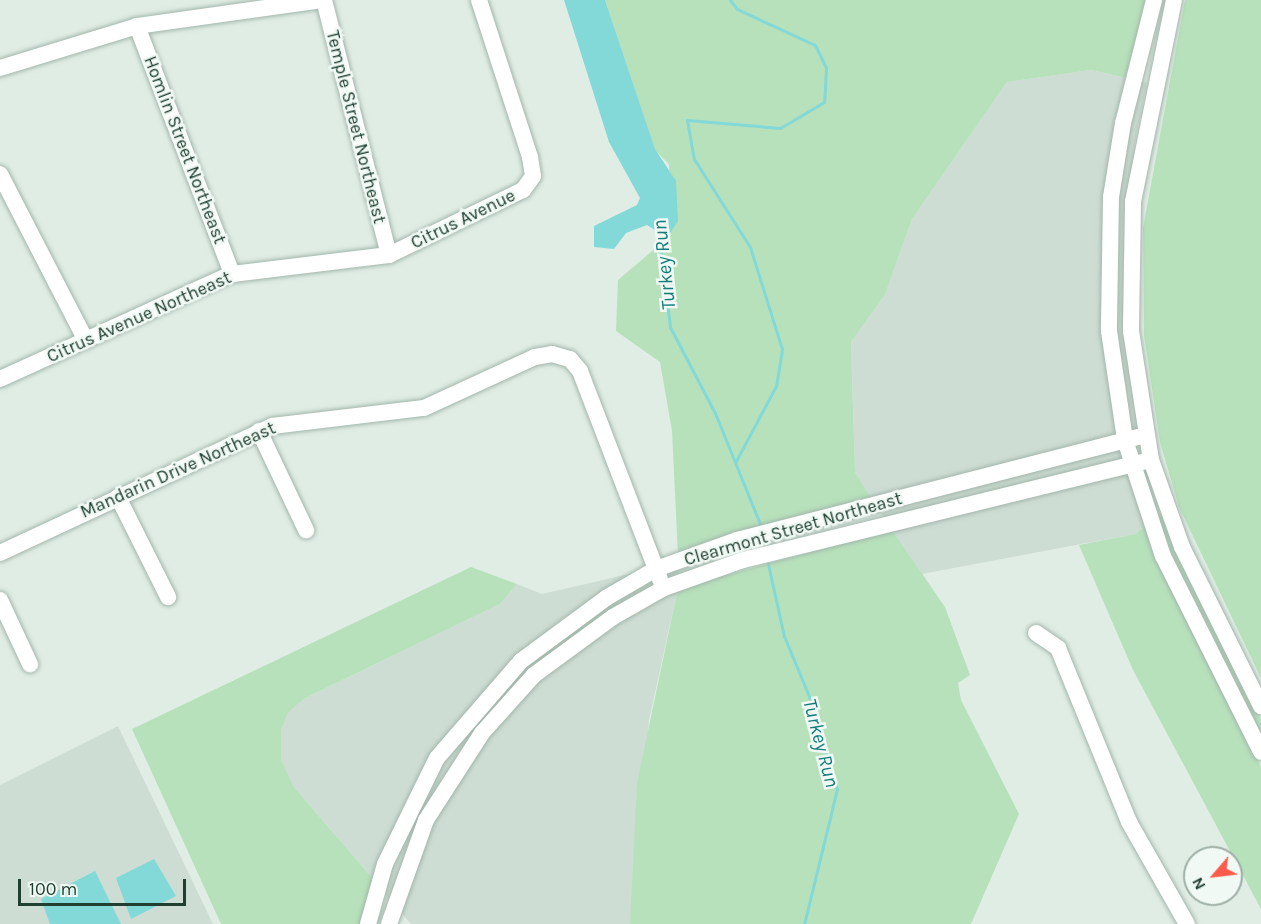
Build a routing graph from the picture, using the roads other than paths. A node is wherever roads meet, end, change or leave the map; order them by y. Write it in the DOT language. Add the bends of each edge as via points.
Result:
graph roads {
  1 [pos="323,0"];
  2 [pos="479,0"];
  3 [pos="1154,0"];
  4 [pos="1174,0"];
  5 [pos="234,5"];
  6 [pos="137,26"];
  7 [pos="0,68"];
  8 [pos="0,174"];
  9 [pos="1111,197"];
  10 [pos="1133,202"];
  11 [pos="8,215"];
  12 [pos="389,255"];
  13 [pos="232,274"];
  14 [pos="1109,331"];
  15 [pos="1131,331"];
  16 [pos="85,339"];
  17 [pos="0,379"];
  18 [pos="259,431"];
  19 [pos="1145,435"];
  20 [pos="1125,440"];
  21 [pos="1151,460"];
  22 [pos="1132,465"];
  23 [pos="118,497"];
  24 [pos="306,530"];
  25 [pos="0,553"];
  26 [pos="656,569"];
  27 [pos="664,588"];
  28 [pos="168,597"];
  29 [pos="0,600"];
  30 [pos="1036,633"];
  31 [pos="30,664"];
  32 [pos="1261,706"];
  33 [pos="1261,752"];
  34 [pos="368,924"];
  35 [pos="389,924"];
  36 [pos="1187,924"];
  1 -- 5 [label="street"];
  1 -- 12 [label="street, Temple Street Northeast"];
  2 -- 12 [label="street, Citrus Avenue" via="533,176 523,190"];
  3 -- 9 [label="street" via="1123,123"];
  4 -- 10 [label="street"];
  5 -- 6 [label="street"];
  6 -- 7 [label="street"];
  6 -- 13 [label="street, Homlin Street Northeast"];
  8 -- 11 [label="street"];
  9 -- 10 [label="street"];
  9 -- 14 [label="street"];
  10 -- 15 [label="street"];
  11 -- 16 [label="street"];
  12 -- 13 [label="street, Citrus Avenue Northeast"];
  13 -- 16 [label="street, Citrus Avenue Northeast"];
  14 -- 15 [label="street"];
  14 -- 20 [label="street"];
  15 -- 19 [label="street"];
  16 -- 17 [label="street, Citrus Avenue Northeast"];
  18 -- 23 [label="street, Mandarin Drive Northeast"];
  18 -- 24 [label="street"];
  18 -- 26 [label="street, Mandarin Drive Northeast" via="292,421 424,408 535,357 566,356 585,381"];
  19 -- 20 [label="street, Clearmont Street Northeast"];
  19 -- 21 [label="street"];
  20 -- 22 [label="street"];
  20 -- 26 [label="street, Clearmont Street Northeast" via="737,540"];
  21 -- 22 [label="street, Clearmont Street Northeast"];
  21 -- 32 [label="street" via="1182,547"];
  22 -- 27 [label="street, Clearmont Street Northeast" via="743,560"];
  22 -- 33 [label="street" via="1163,556"];
  23 -- 25 [label="street, Mandarin Drive Northeast"];
  23 -- 28 [label="street"];
  26 -- 27 [label="street, Mandarin Drive Northeast"];
  26 -- 34 [label="street, Clearmont Street Northeast" via="568,622 521,661 472,714 437,758 407,813"];
  27 -- 35 [label="street, Clearmont Street Northeast" via="534,675 482,733 426,820"];
  29 -- 31 [label="street"];
  30 -- 36 [label="street" via="1058,648 1129,822"];
}
